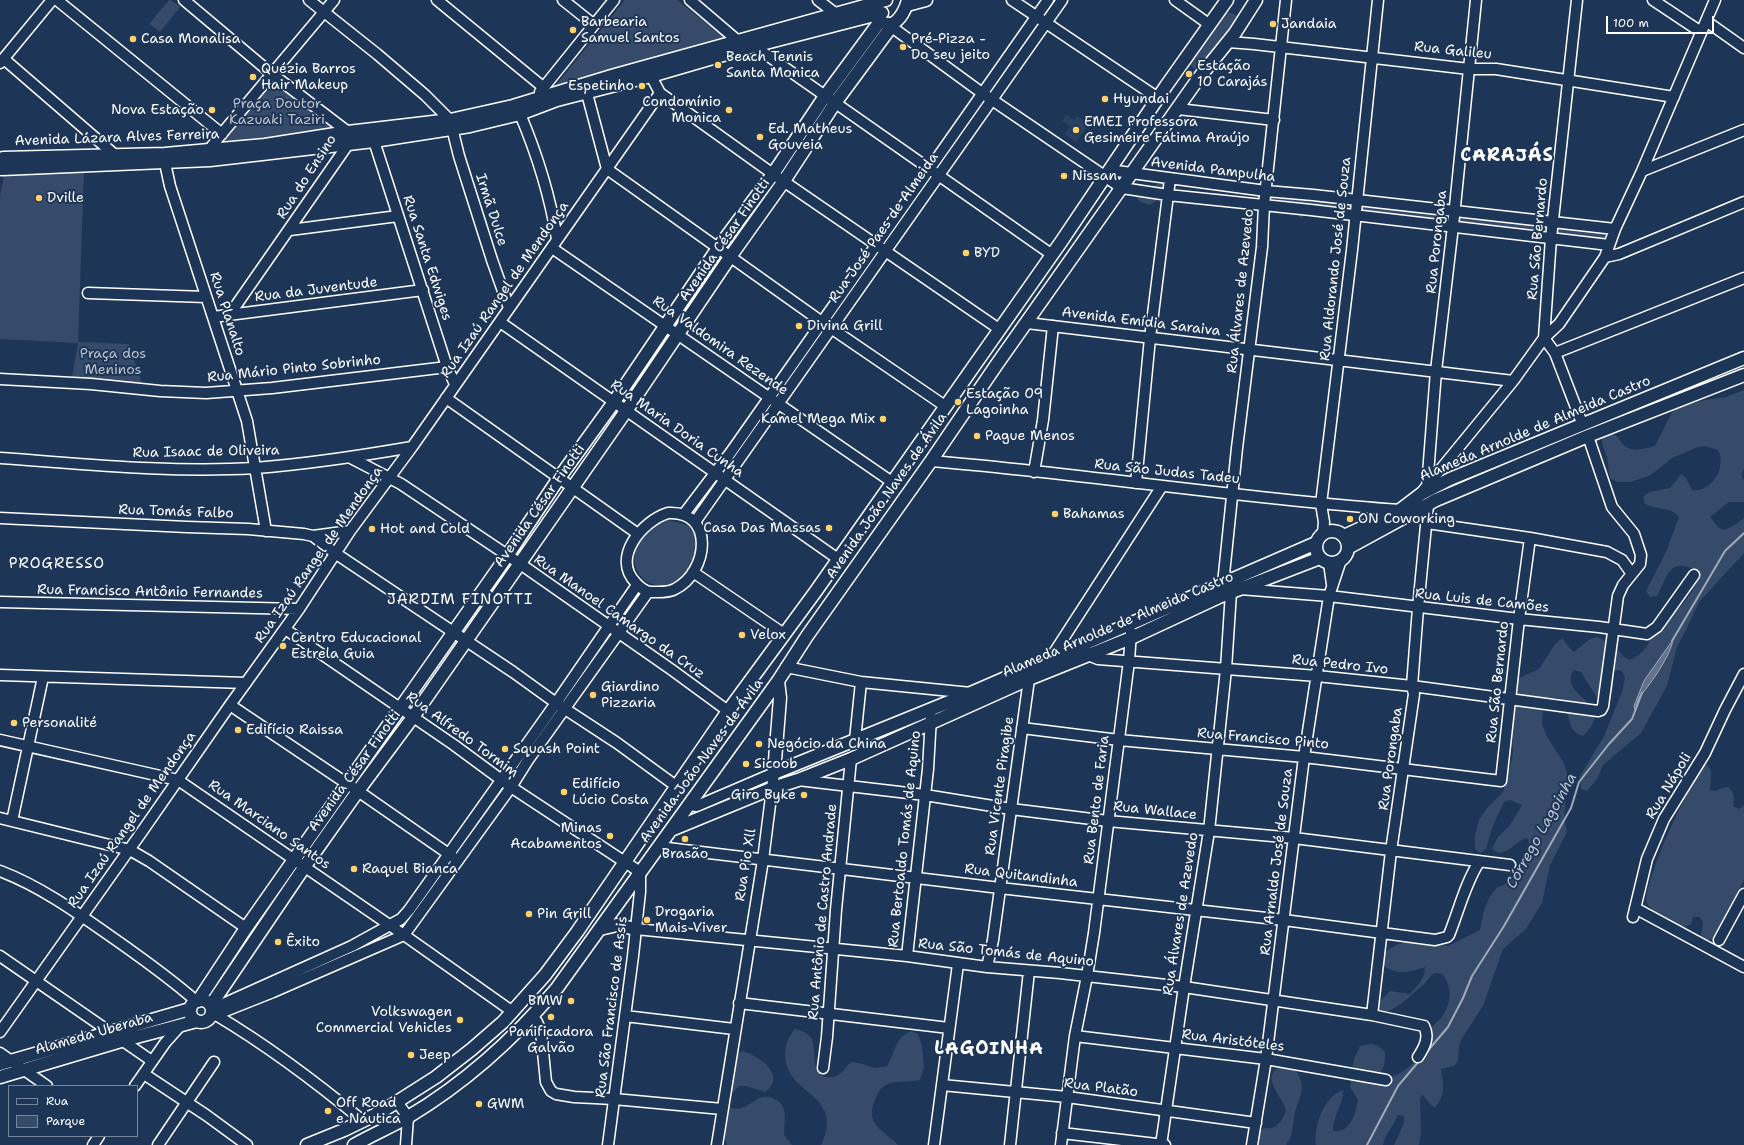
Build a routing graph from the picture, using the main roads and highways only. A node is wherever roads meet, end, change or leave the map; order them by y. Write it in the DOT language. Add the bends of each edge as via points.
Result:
graph roads {
  1 [pos="887,0"];
  2 [pos="926,0"];
  3 [pos="1227,0"];
  4 [pos="1256,0"];
  5 [pos="907,3"];
  6 [pos="888,21"];
  7 [pos="686,60"];
  8 [pos="585,89"];
  9 [pos="451,125"];
  10 [pos="349,138"];
  11 [pos="165,158"];
  12 [pos="1,165"];
  13 [pos="1744,358"];
  14 [pos="1744,375"];
  15 [pos="1660,391"];
  16 [pos="1666,405"];
  17 [pos="1324,532"];
  18 [pos="1344,536"];
  19 [pos="1348,548"];
  20 [pos="1324,561"];
  21 [pos="1231,588"];
  22 [pos="1086,650"];
  23 [pos="758,672"];
  24 [pos="778,681"];
  25 [pos="774,773"];
  26 [pos="671,830"];
  27 [pos="600,928"];
  28 [pos="636,929"];
  29 [pos="195,1004"];
  30 [pos="212,1012"];
  31 [pos="197,1021"];
  32 [pos="5,1062"];
  33 [pos="0,1077"];
  34 [pos="307,1145"];
  35 [pos="354,1145"];
  1 -- 6 [label="main road"];
  1 -- 7 [label="main road, Avenida Lázara Alves Ferreira" via="738,41"];
  2 -- 5 [label="main road"];
  3 -- 23 [label="main road, Avenida João Naves de Ávila"];
  4 -- 24 [label="main road, Avenida João Naves de Ávila" via="1235,34 1122,188"];
  5 -- 6 [label="main road"];
  6 -- 7 [label="main road, Avenida Lázara Alves Ferreira"];
  6 -- 29 [label="main road, Avenida César Finotti" via="825,96"];
  6 -- 30 [label="main road, Avenida César Finotti" via="784,181 626,411 413,717 305,866"];
  7 -- 8 [label="main road, Avenida Lázara Alves Ferreira"];
  7 -- 8 [label="main road, Avenida Lázara Alves Ferreira" via="651,76"];
  8 -- 9 [label="main road, Avenida Lázara Alves Ferreira" via="534,99"];
  8 -- 9 [label="main road, Avenida Lázara Alves Ferreira" via="520,114 470,126"];
  9 -- 10 [label="main road, Avenida Lázara Alves Ferreira"];
  9 -- 10 [label="main road, Avenida Lázara Alves Ferreira" via="374,141"];
  10 -- 11 [label="main road, Avenida Lázara Alves Ferreira" via="265,145 210,155"];
  11 -- 12 [label="main road, Avenida Lázara Alves Ferreira"];
  11 -- 12 [label="main road, Avenida Lázara Alves Ferreira" via="115,155"];
  13 -- 15 [label="main road, Alameda Arnolde de Almeida Castro"];
  14 -- 16 [label="main road, Alameda Arnolde de Almeida Castro"];
  15 -- 16 [label="main road"];
  15 -- 18 [label="main road, Alameda Arnolde de Almeida Castro" via="1424,490 1400,510"];
  16 -- 19 [label="main road, Alameda Arnolde de Almeida Castro" via="1436,500"];
  17 -- 18 [label="main road" via="1337,532"];
  17 -- 20 [label="main road" via="1316,549"];
  17 -- 21 [label="main road, Alameda Arnolde de Almeida Castro"];
  18 -- 19 [label="main road"];
  19 -- 20 [label="main road" via="1341,560 1334,563"];
  20 -- 21 [label="main road, Alameda Arnolde de Almeida Castro"];
  21 -- 22 [label="main road, Alameda Arnolde de Almeida Castro" via="1130,624"];
  21 -- 22 [label="main road, Alameda Arnolde de Almeida Castro" via="1131,638"];
  22 -- 25 [label="main road, Alameda Arnolde de Almeida Castro" via="1050,659"];
  22 -- 26 [label="main road, Alameda Arnolde de Almeida Castro" via="1029,679 851,759"];
  23 -- 24 [label="main road"];
  23 -- 34 [label="main road, Avenida João Naves de Ávila" via="728,711 560,956 513,1012 468,1053 397,1102 363,1121"];
  24 -- 25 [label="main road, Rua Pio Xll" via="780,698"];
  24 -- 26 [label="main road, Avenida João Naves de Ávila"];
  26 -- 27 [label="main road, Avenida João Naves de Ávila"];
  27 -- 28 [label="main road" via="617,925"];
  27 -- 35 [label="main road, Avenida João Naves de Ávila" via="557,988 490,1058 408,1117"];
  29 -- 30 [label="main road" via="205,1001"];
  29 -- 31 [label="main road" via="191,1015"];
  29 -- 32 [label="main road, Alameda Uberaba"];
  30 -- 31 [label="main road, Alameda Uberaba" via="204,1022"];
  31 -- 33 [label="main road, Alameda Uberaba"];
}
